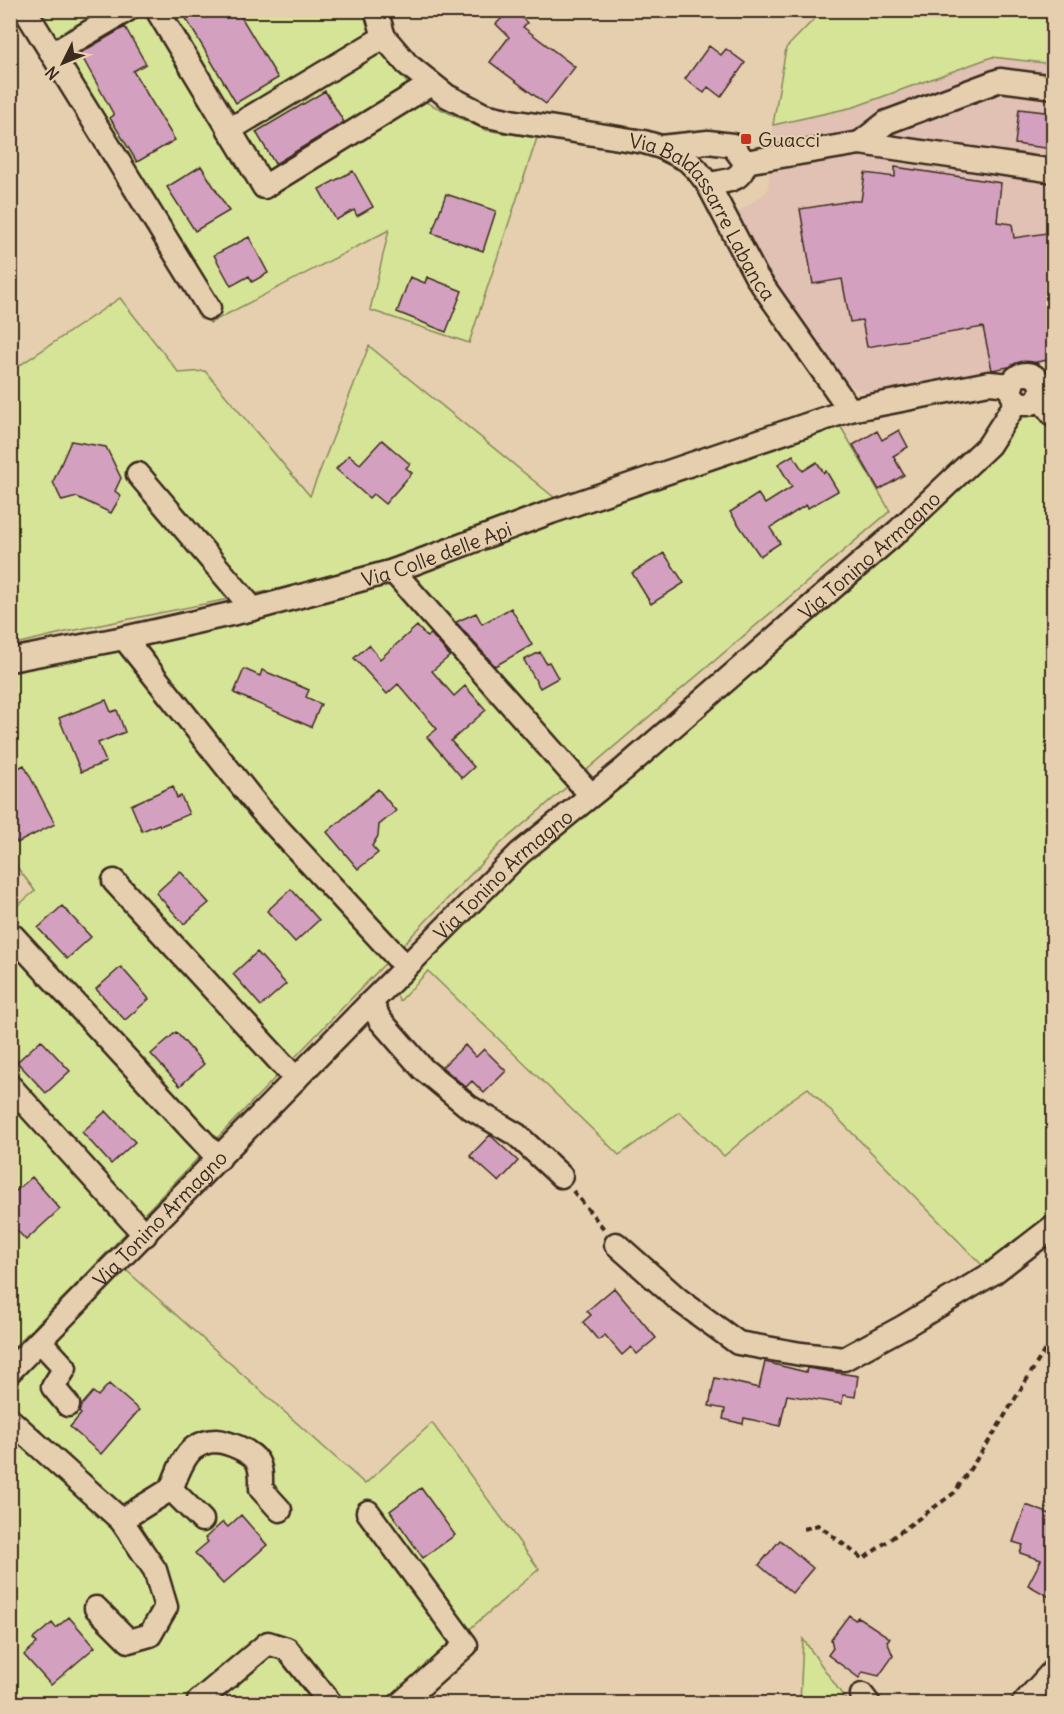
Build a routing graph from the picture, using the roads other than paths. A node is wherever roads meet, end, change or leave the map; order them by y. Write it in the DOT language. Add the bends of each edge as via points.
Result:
graph roads {
  1 [pos="25,10"];
  2 [pos="127,10"];
  3 [pos="157,10"];
  4 [pos="376,10"];
  5 [pos="384,36"];
  6 [pos="52,54"];
  7 [pos="431,84"];
  8 [pos="1053,87"];
  9 [pos="229,130"];
  10 [pos="860,143"];
  11 [pos="661,147"];
  12 [pos="745,162"];
  13 [pos="1053,171"];
  14 [pos="708,184"];
  15 [pos="209,308"];
  16 [pos="1032,388"];
  17 [pos="850,410"];
  18 [pos="1053,416"];
  19 [pos="138,474"];
  20 [pos="393,571"];
  21 [pos="254,609"];
  22 [pos="124,638"];
  23 [pos="10,660"];
  24 [pos="591,795"];
  25 [pos="114,881"];
  26 [pos="13,936"];
  27 [pos="406,968"];
  28 [pos="371,1002"];
  29 [pos="296,1079"];
  30 [pos="10,1086"];
  31 [pos="219,1159"];
  32 [pos="561,1176"];
  33 [pos="1053,1226"];
  34 [pos="145,1234"];
  35 [pos="616,1244"];
  36 [pos="40,1341"];
  37 [pos="10,1371"];
  38 [pos="68,1405"];
  39 [pos="10,1420"];
  40 [pos="171,1489"];
  41 [pos="280,1510"];
  42 [pos="368,1512"];
  43 [pos="121,1520"];
  44 [pos="202,1520"];
  45 [pos="96,1608"];
  46 [pos="1053,1670"];
  47 [pos="199,1701"];
  48 [pos="331,1704"];
  49 [pos="400,1704"];
  50 [pos="1023,1704"];
  1 -- 6 [label="street"];
  2 -- 6 [label="street"];
  3 -- 9 [label="street"];
  4 -- 5 [label="street, Via Baldassarre Labanca"];
  5 -- 7 [label="street, Via Baldassarre Labanca" via="407,64"];
  5 -- 9 [label="street"];
  6 -- 15 [label="street"];
  7 -- 9 [label="street" via="264,187"];
  7 -- 11 [label="street, Via Baldassarre Labanca" via="484,115"];
  8 -- 10 [label="street" via="1000,80 887,122"];
  10 -- 12 [label="street"];
  10 -- 13 [label="street"];
  11 -- 12 [label="street" via="708,142 732,145"];
  11 -- 14 [label="street, Via Baldassarre Labanca" via="687,160"];
  12 -- 14 [label="street" via="739,177"];
  14 -- 17 [label="street, Via Baldassarre Labanca" via="756,276"];
  16 -- 17 [label="street" via="989,383"];
  16 -- 18 [label="street"];
  16 -- 24 [label="street, Via Tonino Armagno" via="989,445 898,531"];
  17 -- 20 [label="street, Via Colle delle Api" via="551,512"];
  19 -- 21 [label="street"];
  20 -- 21 [label="street, Via Colle delle Api"];
  20 -- 24 [label="street"];
  21 -- 22 [label="street, Via Colle delle Api"];
  22 -- 23 [label="street, Via Colle delle Api"];
  22 -- 27 [label="street" via="260,809"];
  24 -- 27 [label="street, Via Tonino Armagno" via="520,853"];
  25 -- 29 [label="street"];
  26 -- 31 [label="street"];
  27 -- 28 [label="street, Via Tonino Armagno"];
  28 -- 29 [label="street, Via Tonino Armagno"];
  28 -- 32 [label="street" via="380,1020 423,1069 469,1107 518,1135"];
  29 -- 31 [label="street, Via Tonino Armagno"];
  30 -- 34 [label="street"];
  31 -- 34 [label="street, Via Tonino Armagno"];
  33 -- 35 [label="street" via="993,1274 844,1359 738,1343 678,1300"];
  34 -- 36 [label="street, Via Tonino Armagno"];
  36 -- 37 [label="street, Via Tonino Armagno"];
  36 -- 38 [label="street" via="65,1368 53,1387"];
  39 -- 43 [label="street"];
  40 -- 41 [label="street" via="192,1450 216,1441 246,1450 257,1460 261,1489"];
  40 -- 43 [label="street"];
  40 -- 44 [label="street"];
  42 -- 49 [label="street" via="466,1645"];
  43 -- 45 [label="street" via="155,1570 166,1607 150,1635 129,1641"];
  46 -- 50 [label="street"];
  47 -- 48 [label="street" via="268,1643 287,1649"];
}
